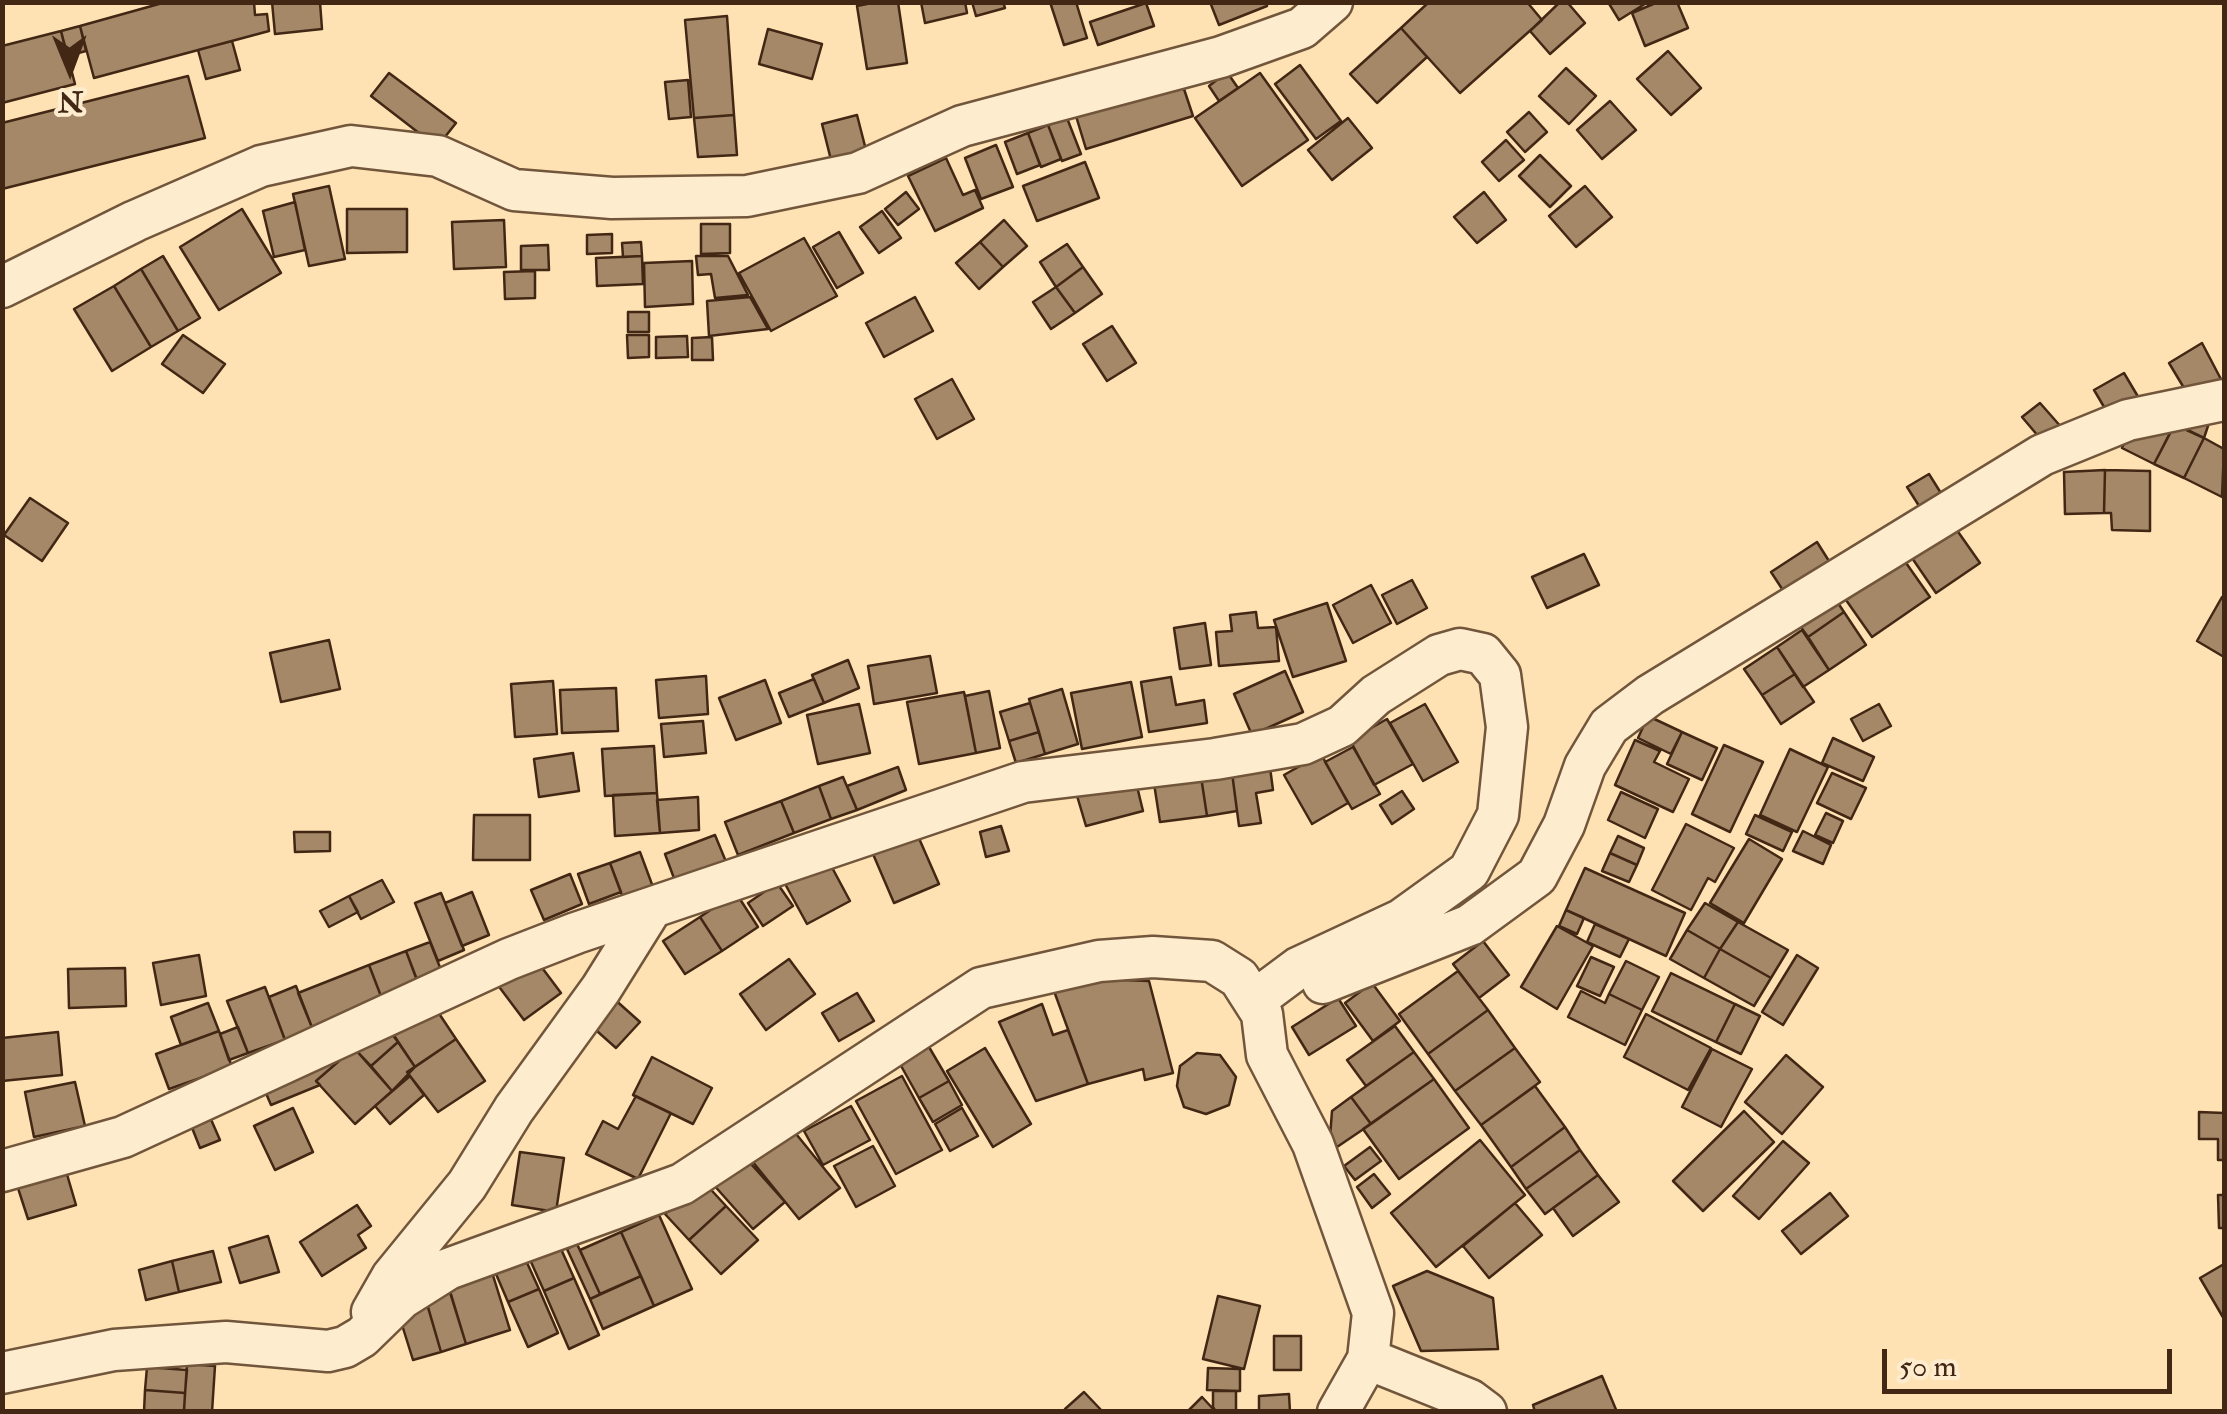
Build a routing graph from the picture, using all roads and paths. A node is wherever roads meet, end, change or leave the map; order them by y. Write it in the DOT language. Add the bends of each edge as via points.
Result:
graph roads {
  1 [pos="1332,2"];
  2 [pos="2,287"];
  3 [pos="2224,400"];
  4 [pos="651,909"];
  5 [pos="1258,1007"];
  6 [pos="2,1171"];
  7 [pos="362,1338"];
  8 [pos="1368,1359"];
  9 [pos="2,1373"];
  10 [pos="1338,1412"];
  11 [pos="1486,1412"];
  1 -- 2 [label="street" via="1302,28 1221,56 962,126 858,172 747,196 612,198 514,190 438,156 351,146 261,166"];
  3 -- 5 [label="street" via="2128,420 2042,455 1650,694 1609,726 1537,876 1470,926"];
  4 -- 5 [label="street" via="1022,782 1302,744 1342,726 1439,655 1460,649 1483,654 1500,675 1507,726 1498,814 1469,871 1401,920 1298,968"];
  4 -- 6 [label="street" via="509,959 123,1137"];
  4 -- 7 [label="street" via="467,1185 392,1277"];
  5 -- 7 [label="street" via="1239,978 1212,962 1153,957 1099,961 981,988 682,1184 448,1269 402,1298"];
  5 -- 8 [label="street" via="1268,1056 1314,1144 1373,1314"];
  7 -- 9 [label="street" via="328,1351 226,1342 114,1350"];
  8 -- 10 [label="street"];
  8 -- 11 [label="street"];
}
